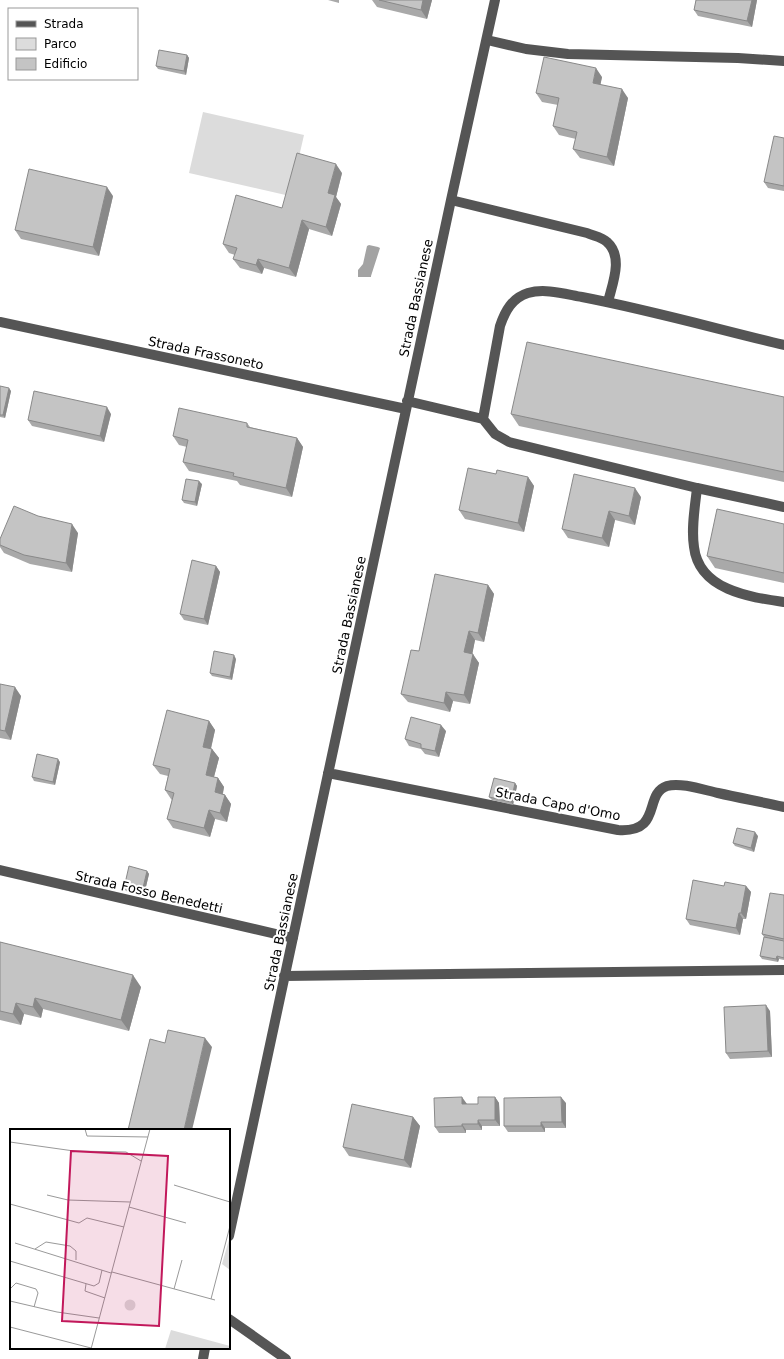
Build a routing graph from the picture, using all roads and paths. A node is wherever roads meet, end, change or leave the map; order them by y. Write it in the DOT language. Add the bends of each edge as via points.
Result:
graph roads {
  1 [pos="495,0"];
  2 [pos="487,40"];
  3 [pos="784,61"];
  4 [pos="451,200"];
  5 [pos="608,302"];
  6 [pos="0,322"];
  7 [pos="784,345"];
  8 [pos="407,405"];
  9 [pos="483,419"];
  10 [pos="697,488"];
  11 [pos="784,507"];
  12 [pos="784,602"];
  13 [pos="328,773"];
  14 [pos="784,807"];
  15 [pos="0,870"];
  16 [pos="293,938"];
  17 [pos="784,970"];
  18 [pos="284,976"];
  19 [pos="230,1231"];
  20 [pos="230,1320"];
  21 [pos="205,1349"];
  22 [pos="203,1359"];
  23 [pos="286,1359"];
  1 -- 2 [label="street, Strada Bassianese"];
  2 -- 3 [label="street" via="526,49 568,54"];
  2 -- 4 [label="street, Strada Bassianese"];
  4 -- 5 [label="street" via="587,233 607,242 614,250 616,259"];
  4 -- 8 [label="street, Strada Bassianese"];
  5 -- 7 [label="street"];
  5 -- 9 [label="street" via="539,291 517,298 503,315"];
  6 -- 8 [label="street, Strada Frassoneto"];
  8 -- 9 [label="street, Strada Frassoneto"];
  8 -- 13 [label="street, Strada Bassianese"];
  9 -- 10 [label="street" via="495,434 509,442"];
  10 -- 11 [label="street"];
  10 -- 12 [label="street" via="693,527 694,547 704,572 716,583 734,591"];
  13 -- 14 [label="street, Strada Capo d'Omo" via="624,830 639,827 648,819 657,795 667,786 686,786"];
  13 -- 16 [label="street, Strada Bassianese"];
  15 -- 16 [label="street, Strada Fosso Benedetti"];
  16 -- 18 [label="street, Strada Bassianese"];
  17 -- 18 [label="street"];
  18 -- 19 [label="street, Strada Bassianese"];
  20 -- 23 [label="street"];
  21 -- 22 [label="street"];
}
